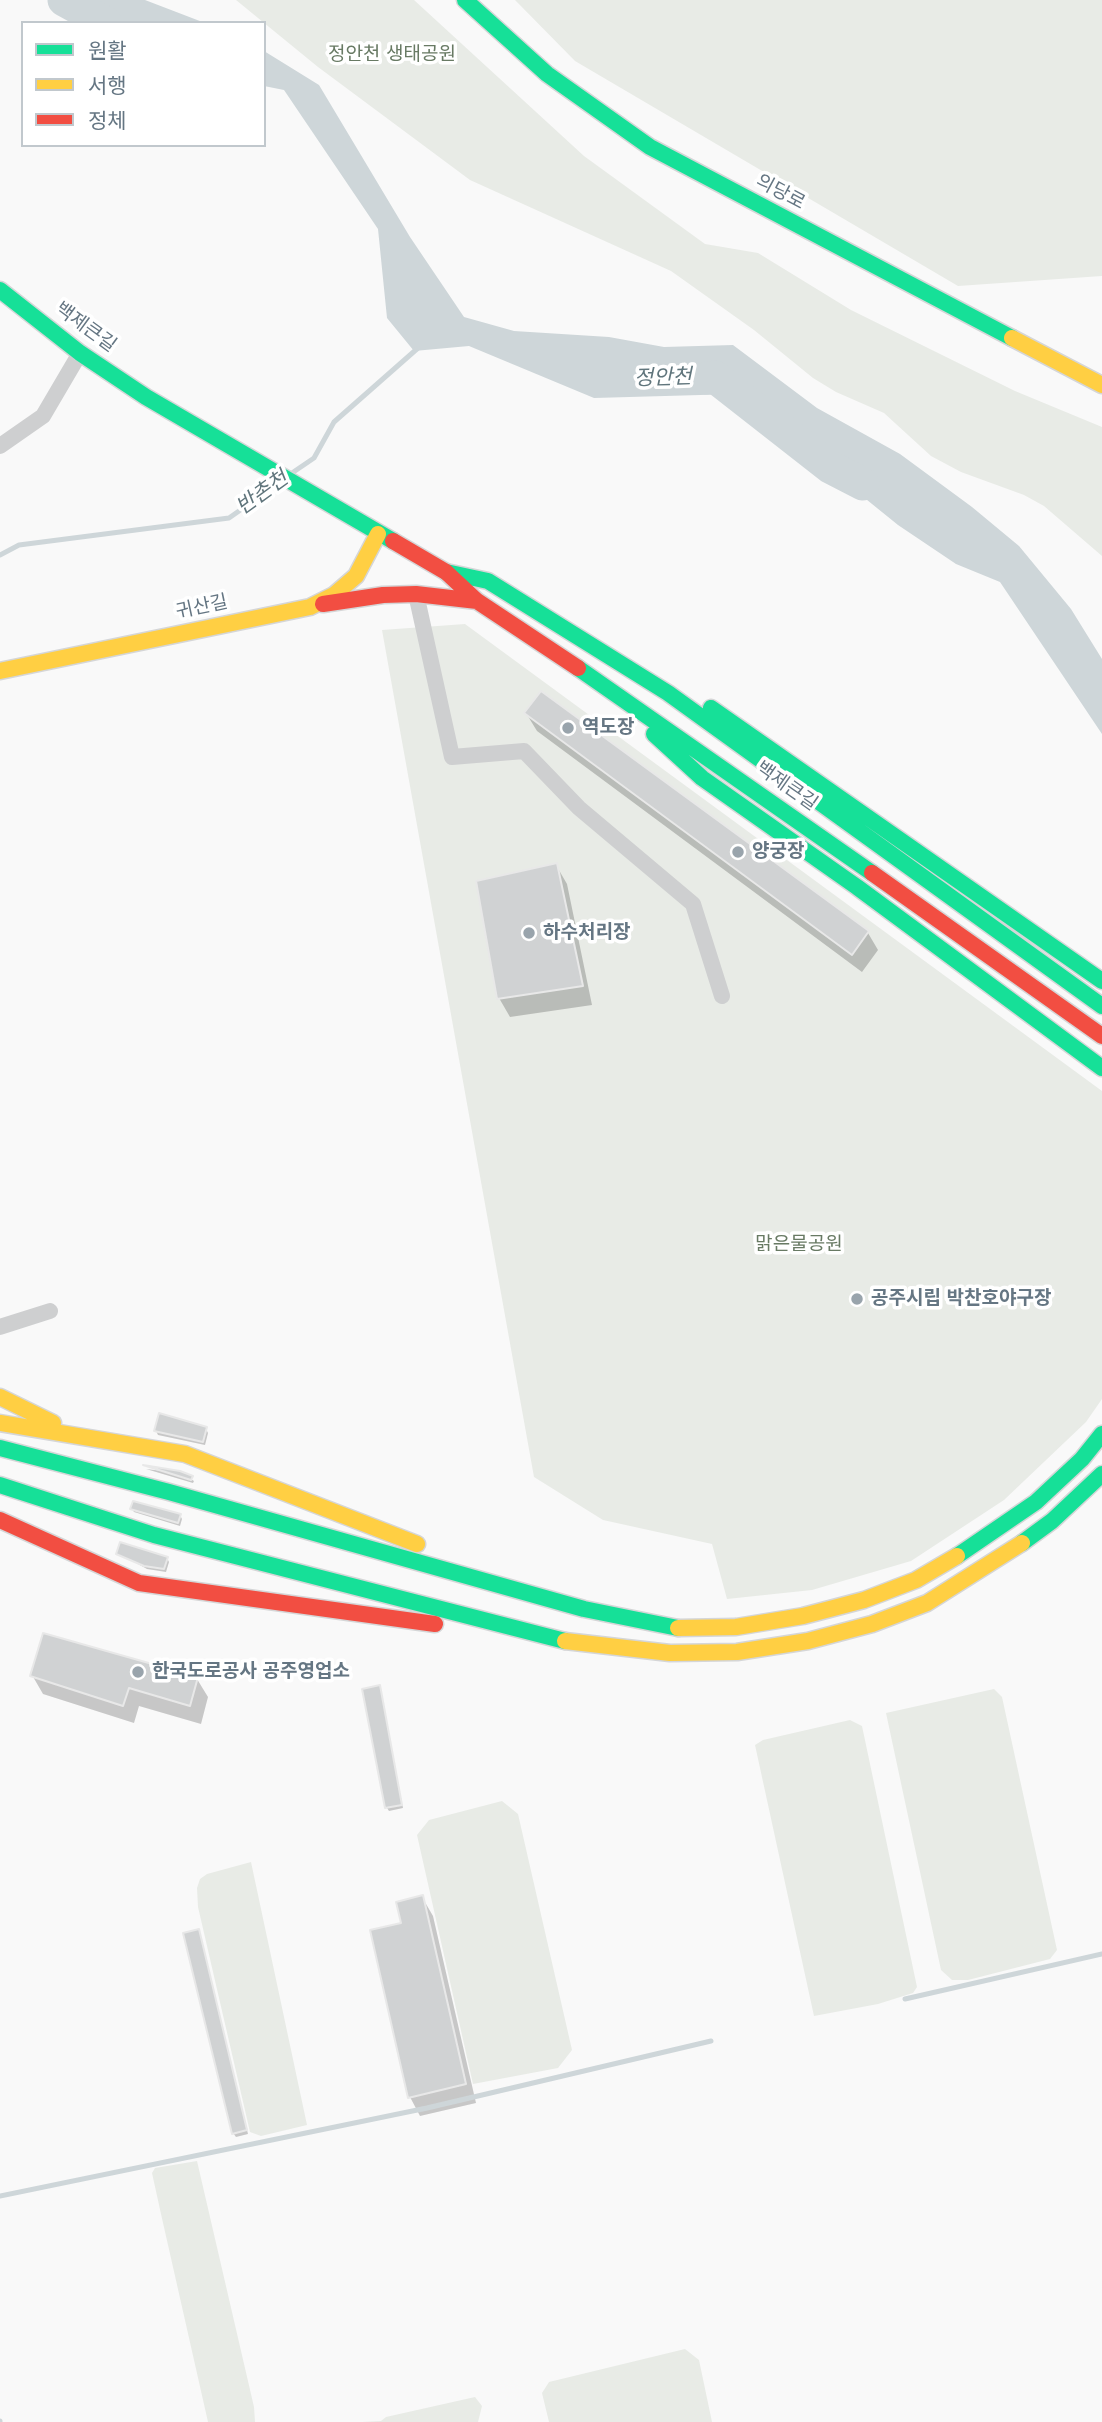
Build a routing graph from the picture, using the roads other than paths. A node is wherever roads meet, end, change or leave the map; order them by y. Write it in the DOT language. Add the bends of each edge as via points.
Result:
graph roads {
  1 [pos="465,0"];
  2 [pos="0,290"];
  3 [pos="80,353"];
  4 [pos="1102,385"];
  5 [pos="0,446"];
  6 [pos="378,534"];
  7 [pos="446,572"];
  8 [pos="416,594"];
  9 [pos="477,601"];
  10 [pos="310,607"];
  11 [pos="609,656"];
  12 [pos="0,671"];
  13 [pos="597,683"];
  14 [pos="1102,981"];
  15 [pos="722,996"];
  16 [pos="1102,1006"];
  17 [pos="1102,1037"];
  18 [pos="1102,1068"];
  19 [pos="50,1311"];
  20 [pos="0,1327"];
  21 [pos="0,1397"];
  22 [pos="0,1423"];
  23 [pos="1102,1434"];
  24 [pos="81,1437"];
  25 [pos="0,1448"];
  26 [pos="1102,1475"];
  27 [pos="0,1485"];
  28 [pos="0,1520"];
  29 [pos="0,1532"];
  30 [pos="35,1536"];
  31 [pos="584,1609"];
  32 [pos="574,1643"];
  1 -- 4 [label="main road, 의당로" via="547,74 650,147"];
  2 -- 3 [label="main road, 백제큰길"];
  3 -- 5 [label="street" via="43,416"];
  3 -- 6 [label="main road, 백제큰길"];
  6 -- 7 [label="main road, 백제큰길"];
  6 -- 10 [label="main road, 귀산길" via="356,576"];
  7 -- 9 [label="main road, 백제큰길"];
  7 -- 11 [label="main road, 백제큰길" via="488,581"];
  8 -- 9 [label="main road"];
  8 -- 10 [label="main road"];
  8 -- 15 [label="street" via="452,757 524,751 579,808 693,904"];
  9 -- 13 [label="main road, 백제큰길"];
  10 -- 12 [label="main road, 귀산길"];
  11 -- 14 [label="main road" via="674,684 766,744"];
  11 -- 16 [label="main road, 백제큰길" via="668,693"];
  13 -- 17 [label="main road, 백제큰길" via="649,715"];
  13 -- 18 [label="main road" via="702,778"];
  19 -- 20 [label="street"];
  21 -- 24 [label="main road"];
  22 -- 24 [label="main road"];
  23 -- 31 [label="main road" via="1082,1460 1036,1502 986,1539 916,1580 864,1600 736,1627 670,1628"];
  24 -- 31 [label="main road" via="185,1454"];
  25 -- 31 [label="main road"];
  26 -- 32 [label="main road" via="1052,1521 999,1560 927,1603 872,1624 808,1641 737,1652 670,1653"];
  27 -- 32 [label="main road" via="154,1535"];
  28 -- 30 [label="main road"];
  29 -- 30 [label="main road"];
  30 -- 32 [label="main road" via="139,1583"];
}
